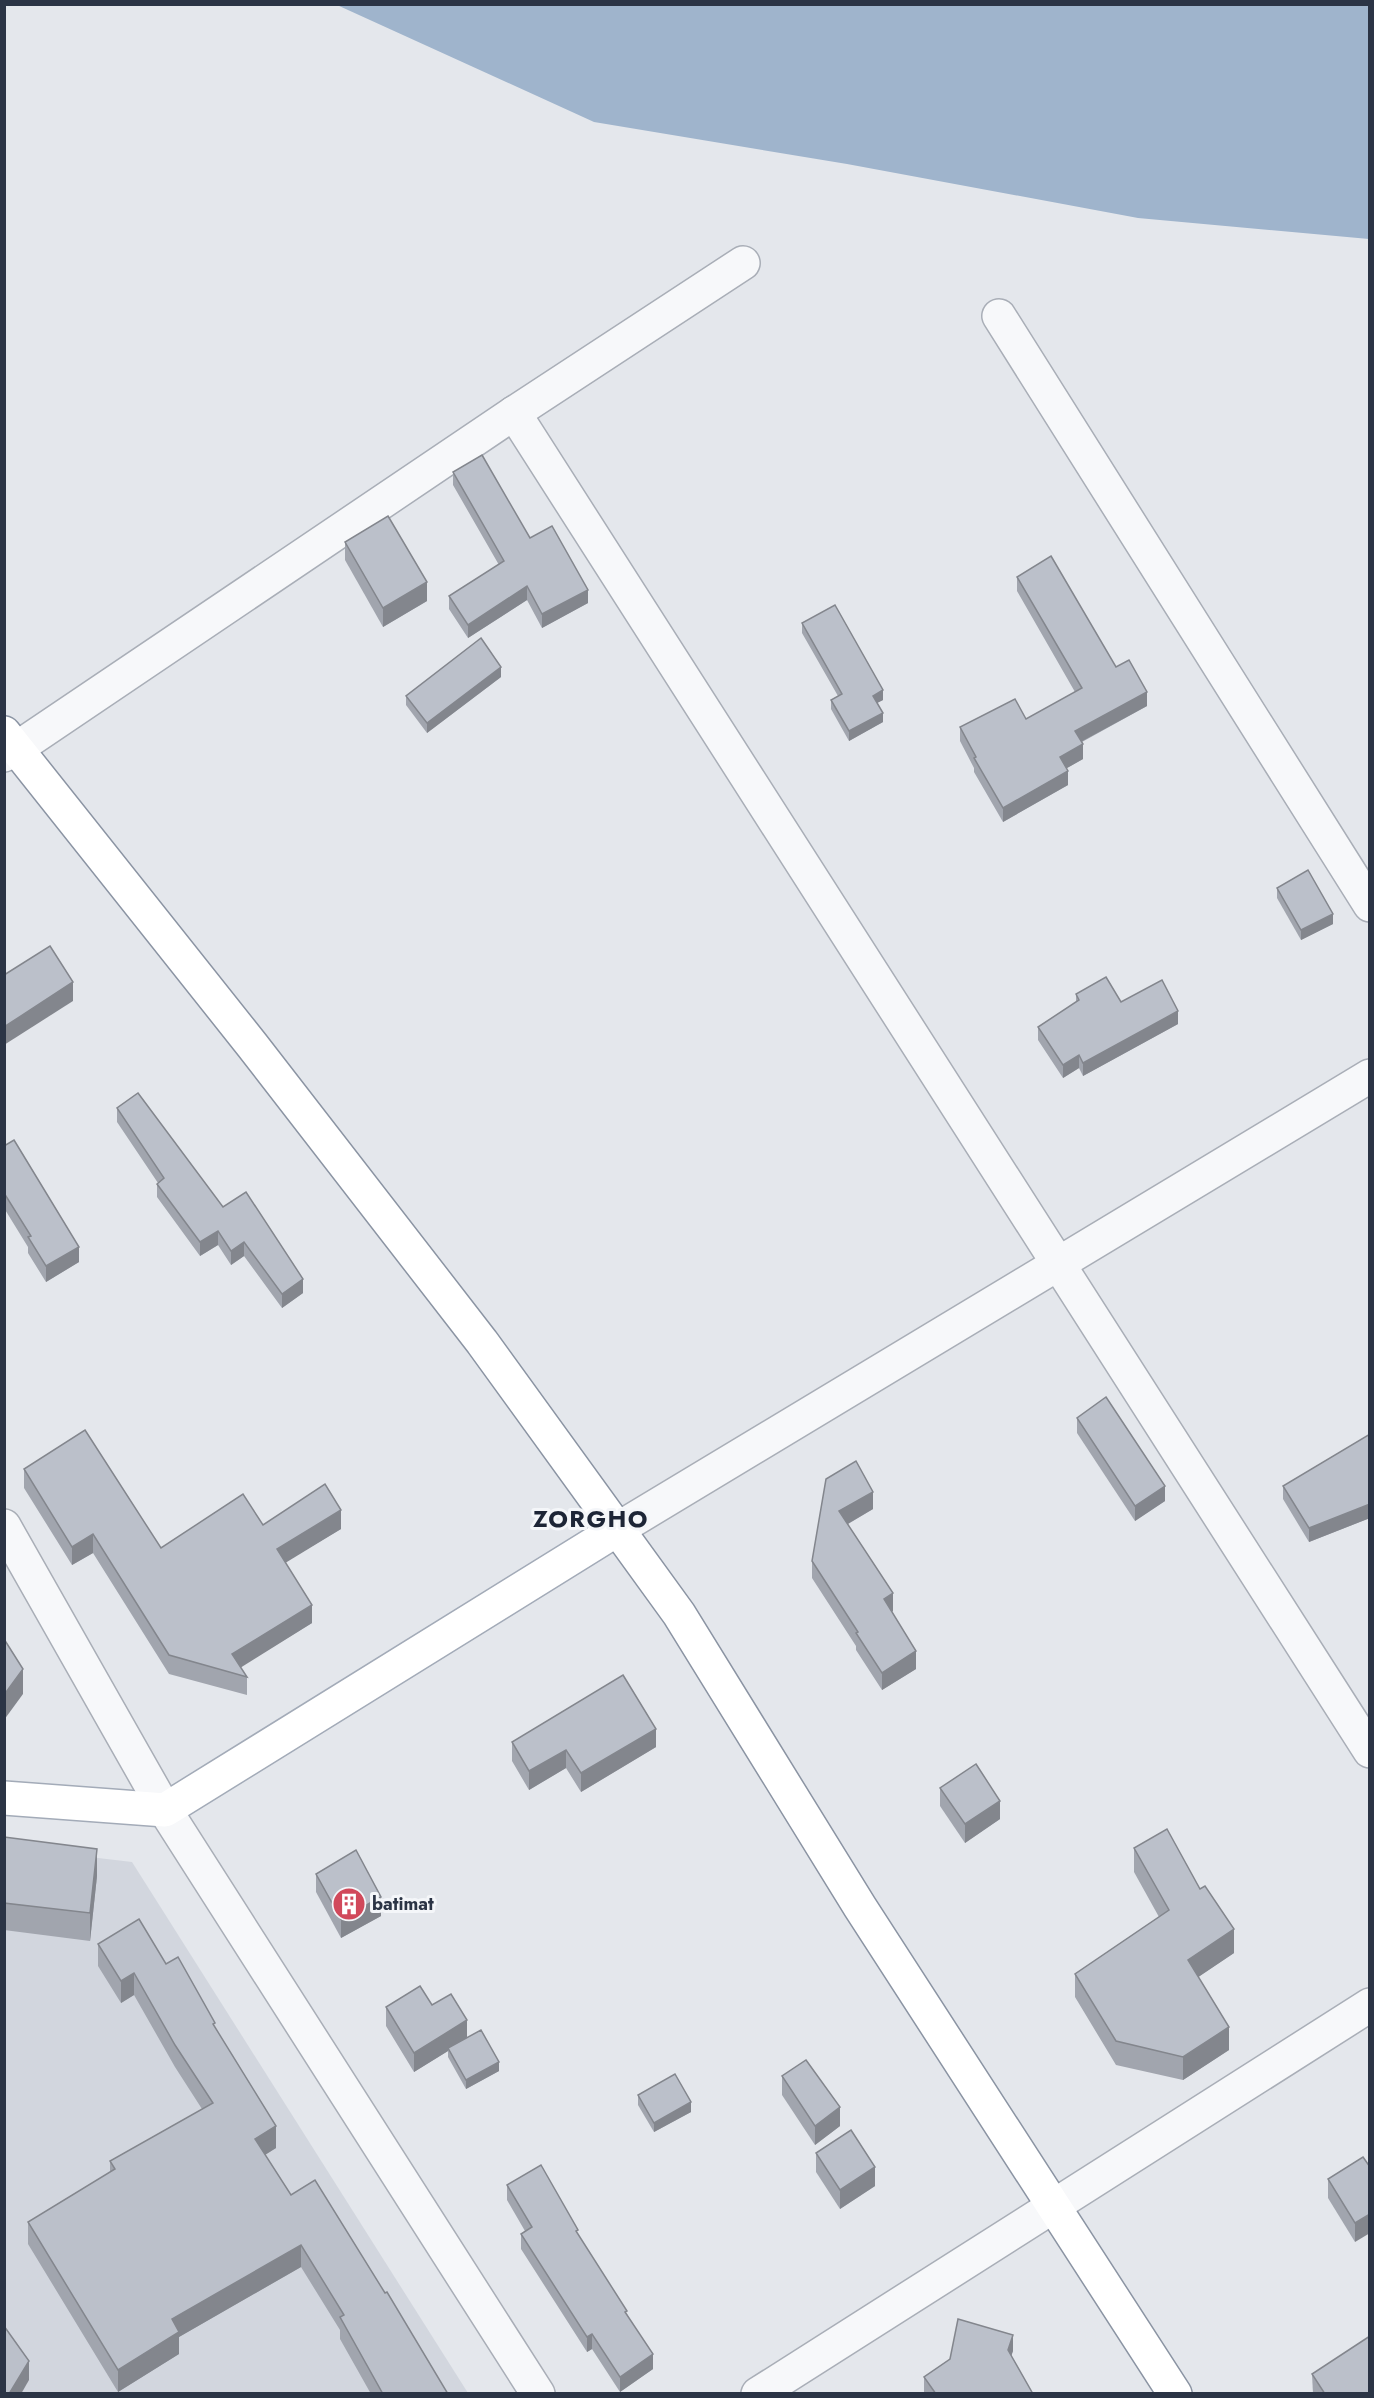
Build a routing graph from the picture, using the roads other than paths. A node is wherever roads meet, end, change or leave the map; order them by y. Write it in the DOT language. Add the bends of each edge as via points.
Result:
graph roads {
  1 [pos="743,263"];
  2 [pos="999,316"];
  3 [pos="514,413"];
  4 [pos="8,745"];
  5 [pos="1370,905"];
  6 [pos="1370,1076"];
  7 [pos="1059,1265"];
  8 [pos="4,1526"];
  9 [pos="618,1529"];
  10 [pos="1370,1751"];
  11 [pos="4,1798"];
  12 [pos="165,1810"];
  13 [pos="1370,2005"];
  14 [pos="1053,2205"];
  15 [pos="538,2394"];
  16 [pos="758,2394"];
  17 [pos="1175,2394"];
  1 -- 3 [label="street"];
  2 -- 5 [label="street"];
  3 -- 4 [label="street"];
  3 -- 7 [label="street"];
  4 -- 9 [label="main road" via="252,1045 482,1342"];
  6 -- 7 [label="street"];
  7 -- 9 [label="street"];
  7 -- 10 [label="street"];
  8 -- 12 [label="street"];
  9 -- 12 [label="main road"];
  9 -- 14 [label="main road" via="679,1614 860,1907"];
  11 -- 12 [label="main road"];
  12 -- 15 [label="street"];
  13 -- 14 [label="street"];
  14 -- 16 [label="street"];
  14 -- 17 [label="main road"];
}
